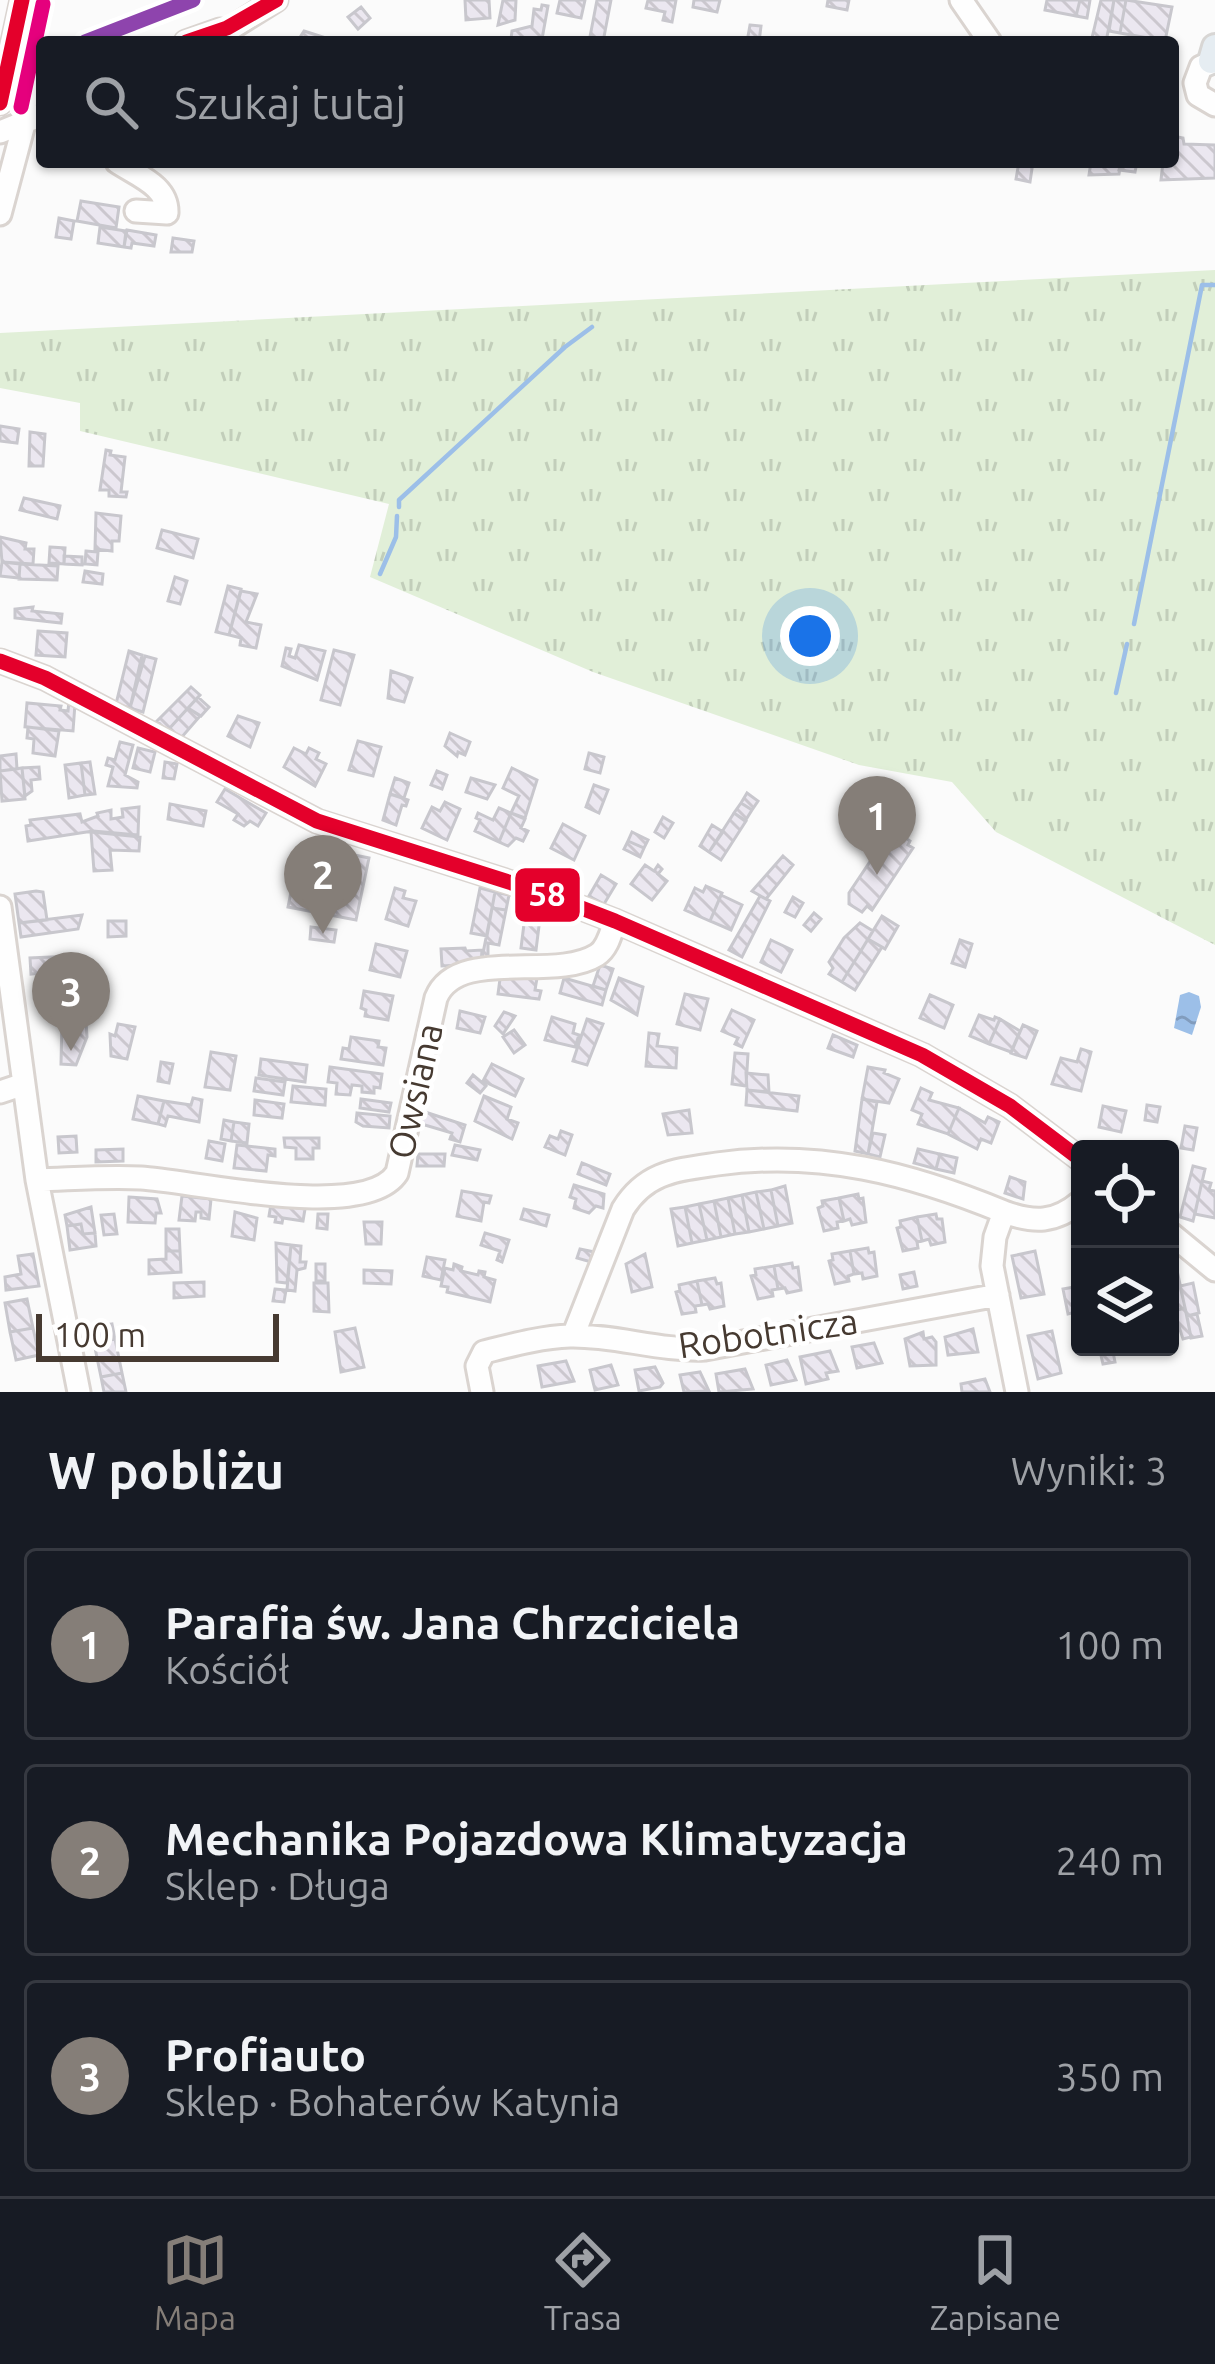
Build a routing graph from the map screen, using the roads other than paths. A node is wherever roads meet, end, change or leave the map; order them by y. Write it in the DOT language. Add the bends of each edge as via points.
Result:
graph roads {
  1 [pos="22,0"];
  2 [pos="33,0"];
  3 [pos="276,0"];
  4 [pos="961,0"];
  5 [pos="973,0"];
  6 [pos="218,35"];
  7 [pos="986,36"];
  8 [pos="987,36"];
  9 [pos="1214,56"];
  10 [pos="36,75"];
  11 [pos="1184,89"];
  12 [pos="0,104"];
  13 [pos="1215,105"];
  14 [pos="33,119"];
  15 [pos="0,132"];
  16 [pos="36,148"];
  17 [pos="8,160"];
  18 [pos="126,168"];
  19 [pos="136,211"];
  20 [pos="0,214"];
  21 [pos="0,661"];
  22 [pos="0,908"];
  23 [pos="615,921"];
  24 [pos="24,1084"];
  25 [pos="0,1092"];
  26 [pos="1071,1152"];
  27 [pos="37,1180"];
  28 [pos="1071,1208"];
  29 [pos="1004,1212"];
  30 [pos="1179,1240"];
  31 [pos="1215,1270"];
  32 [pos="998,1295"];
  33 [pos="573,1336"];
  34 [pos="79,1392"];
  35 [pos="482,1392"];
  36 [pos="1017,1392"];
  1 -- 12 [label="street"];
  2 -- 10 [label="street"];
  3 -- 6 [label="street"];
  4 -- 7 [label="street"];
  5 -- 8 [label="street"];
  9 -- 11 [label="street"];
  10 -- 14 [label="street"];
  11 -- 13 [label="street"];
  14 -- 15 [label="street"];
  14 -- 17 [label="street"];
  16 -- 17 [label="street"];
  17 -- 20 [label="street"];
  18 -- 19 [label="street" via="164,193 167,213"];
  21 -- 23 [label="street" via="317,821"];
  22 -- 24 [label="street"];
  23 -- 26 [label="street" via="949,1068"];
  23 -- 27 [label="street, Owsiana" via="597,955 458,972 444,982 397,1174 379,1191 294,1196 141,1178"];
  24 -- 25 [label="street"];
  24 -- 27 [label="street"];
  27 -- 34 [label="street"];
  28 -- 29 [label="street" via="1041,1221"];
  29 -- 32 [label="street" via="992,1251"];
  29 -- 33 [label="street" via="829,1160 755,1159 659,1174 623,1209"];
  30 -- 31 [label="street"];
  32 -- 33 [label="street, Robotnicza" via="705,1349"];
  32 -- 36 [label="street"];
  33 -- 35 [label="street, Robotnicza" via="484,1352 477,1366"];
}
